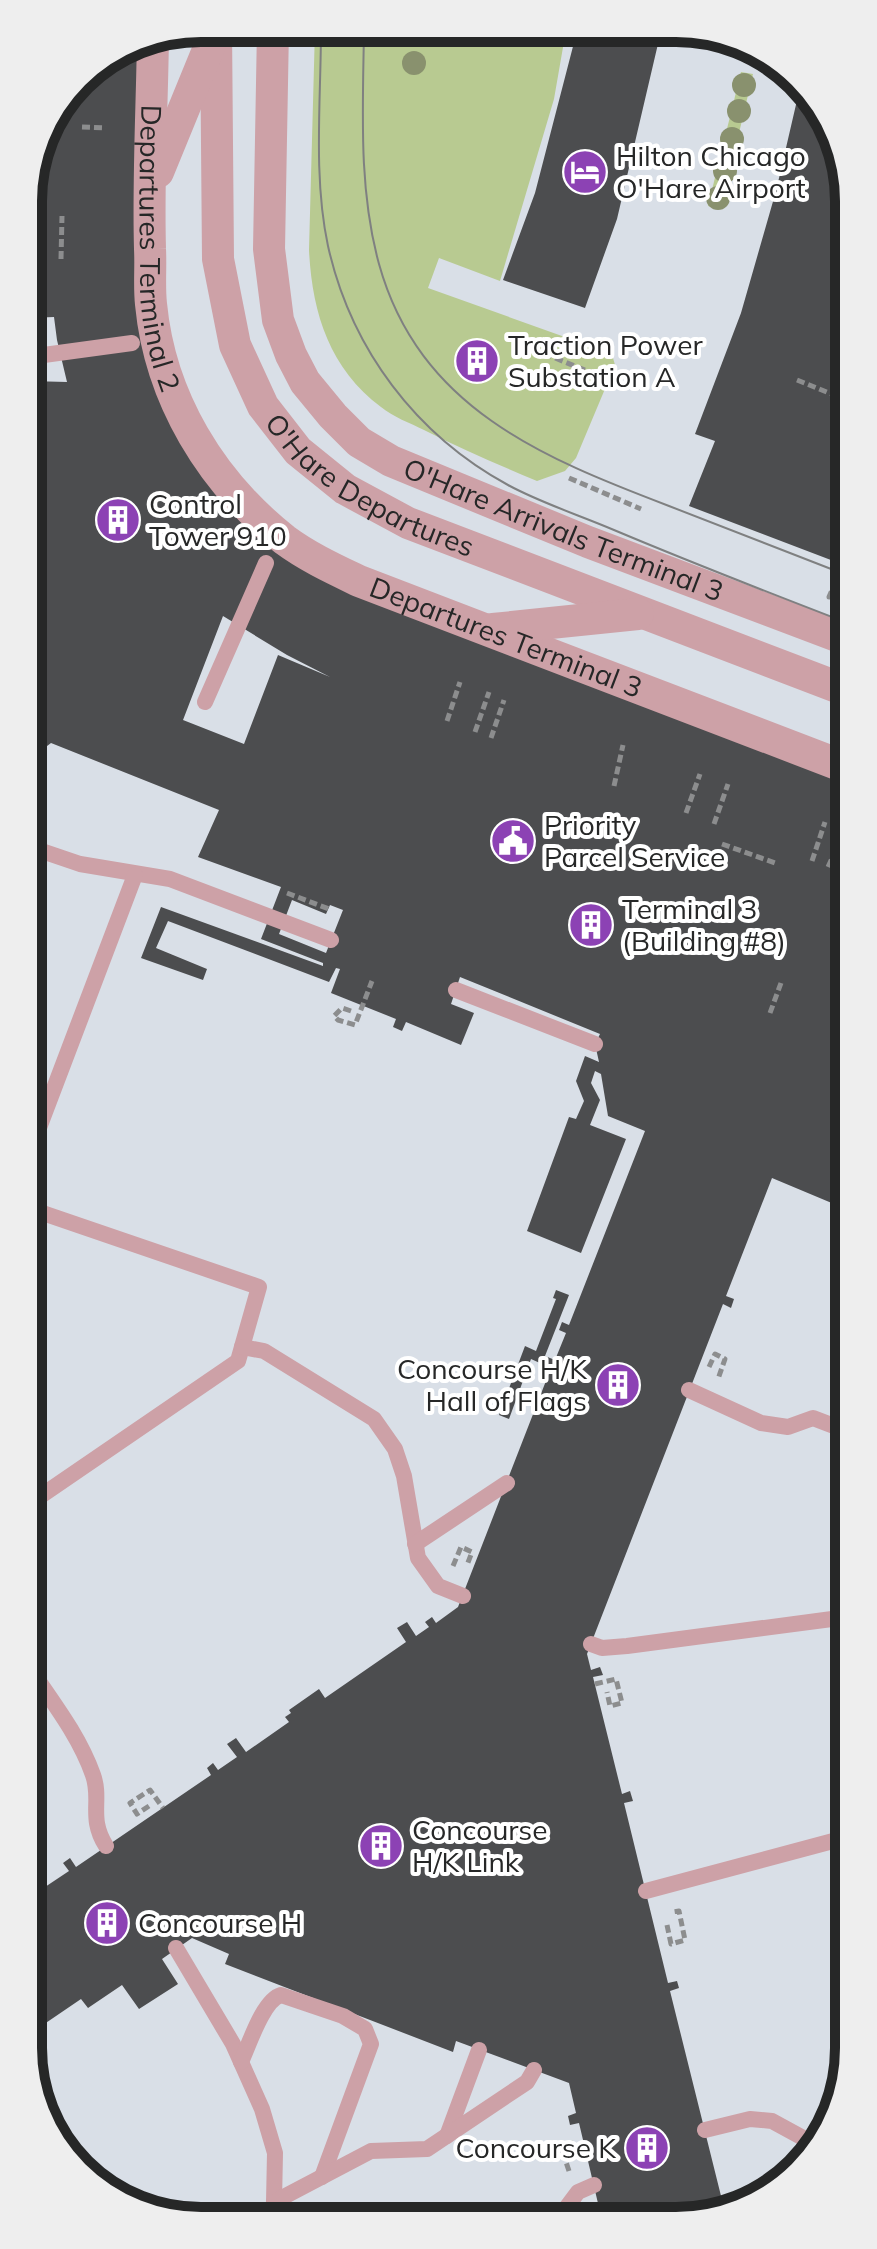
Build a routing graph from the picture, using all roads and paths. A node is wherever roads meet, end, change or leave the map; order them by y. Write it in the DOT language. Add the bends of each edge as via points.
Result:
graph roads {
  1 [pos="211,42"];
  2 [pos="216,42"];
  3 [pos="273,42"];
  4 [pos="153,49"];
  5 [pos="82,127"];
  6 [pos="106,128"];
  7 [pos="149,196"];
  8 [pos="62,216"];
  9 [pos="61,259"];
  10 [pos="132,343"];
  11 [pos="533,349"];
  12 [pos="42,355"];
  13 [pos="797,380"];
  14 [pos="614,382"];
  15 [pos="835,395"];
  16 [pos="835,402"];
  17 [pos="833,409"];
  18 [pos="202,450"];
  19 [pos="569,478"];
  20 [pos="641,509"];
  21 [pos="266,563"];
  22 [pos="647,613"];
  23 [pos="486,630"];
  24 [pos="835,635"];
  25 [pos="460,682"];
  26 [pos="835,686"];
  27 [pos="489,692"];
  28 [pos="504,700"];
  29 [pos="205,702"];
  30 [pos="447,721"];
  31 [pos="475,732"];
  32 [pos="491,738"];
  33 [pos="623,745"];
  34 [pos="835,763"];
  35 [pos="700,774"];
  36 [pos="728,784"];
  37 [pos="614,786"];
  38 [pos="686,813"];
  39 [pos="825,822"];
  40 [pos="714,824"];
  41 [pos="722,844"];
  42 [pos="42,851"];
  43 [pos="835,852"];
  44 [pos="812,861"];
  45 [pos="778,864"];
  46 [pos="828,867"];
  47 [pos="135,875"];
  48 [pos="287,893"];
  49 [pos="329,909"];
  50 [pos="331,940"];
  51 [pos="372,981"];
  52 [pos="781,983"];
  53 [pos="456,990"];
  54 [pos="351,1011"];
  55 [pos="770,1013"];
  56 [pos="595,1044"];
  57 [pos="42,1120"];
  58 [pos="42,1213"];
  59 [pos="242,1347"];
  60 [pos="709,1367"];
  61 [pos="717,1382"];
  62 [pos="689,1390"];
  63 [pos="835,1426"];
  64 [pos="507,1483"];
  65 [pos="42,1495"];
  66 [pos="415,1544"];
  67 [pos="467,1565"];
  68 [pos="453,1568"];
  69 [pos="463,1596"];
  70 [pos="835,1619"];
  71 [pos="591,1644"];
  72 [pos="595,1684"];
  73 [pos="42,1686"];
  74 [pos="607,1692"];
  75 [pos="149,1806"];
  76 [pos="163,1808"];
  77 [pos="835,1840"];
  78 [pos="106,1846"];
  79 [pos="646,1891"];
  80 [pos="679,1911"];
  81 [pos="667,1925"];
  82 [pos="176,1948"];
  83 [pos="479,2050"];
  84 [pos="241,2062"];
  85 [pos="534,2070"];
  86 [pos="705,2130"];
  87 [pos="447,2136"];
  88 [pos="806,2139"];
  89 [pos="577,2158"];
  90 [pos="568,2171"];
  91 [pos="322,2177"];
  92 [pos="594,2185"];
  93 [pos="273,2207"];
  94 [pos="276,2207"];
  95 [pos="567,2207"];
  1 -- 7 [label="street"];
  2 -- 22 [label="street, O'Hare Departures" via="218,259 235,345 263,406 298,451 345,489 408,523"];
  3 -- 24 [label="street, O'Hare Arrivals Terminal 3" via="269,249 278,320 305,382 333,416 359,442 391,461"];
  4 -- 7 [label="street, Departures Terminal 2"];
  5 -- 6 [label="path"];
  7 -- 18 [label="street, Departures Terminal 2" via="151,304 162,362"];
  8 -- 9 [label="path"];
  10 -- 12 [label="lane"];
  11 -- 14 [label="path"];
  13 -- 15 [label="path"];
  16 -- 17 [label="path"];
  18 -- 23 [label="street, Departures Terminal 3" via="250,507 315,560"];
  19 -- 20 [label="path"];
  21 -- 29 [label="lane"];
  22 -- 23 [label="street"];
  22 -- 26 [label="street, O'Hare Departures"];
  23 -- 34 [label="street, Departures Terminal 3"];
  25 -- 30 [label="path"];
  27 -- 31 [label="path"];
  28 -- 32 [label="path"];
  33 -- 37 [label="path"];
  35 -- 38 [label="path"];
  36 -- 40 [label="path"];
  39 -- 44 [label="path"];
  41 -- 45 [label="path"];
  42 -- 47 [label="lane"];
  43 -- 46 [label="path"];
  47 -- 50 [label="lane" via="170,879"];
  47 -- 57 [label="lane"];
  48 -- 49 [label="path"];
  51 -- 54 [label="path" via="355,1025 334,1016 342,1008"];
  52 -- 55 [label="path"];
  53 -- 56 [label="lane"];
  58 -- 59 [label="lane" via="259,1287"];
  59 -- 65 [label="lane" via="238,1361"];
  59 -- 66 [label="lane" via="264,1351 374,1419 395,1449 404,1476"];
  60 -- 61 [label="path" via="715,1354 725,1359"];
  62 -- 63 [label="lane" via="761,1423 788,1427 813,1418"];
  64 -- 66 [label="lane"];
  66 -- 69 [label="lane" via="418,1558 438,1586"];
  67 -- 68 [label="path" via="472,1552 461,1547"];
  70 -- 71 [label="lane" via="627,1646"];
  72 -- 74 [label="path" via="616,1679 622,1703 610,1706"];
  73 -- 78 [label="lane" via="94,1777 97,1832"];
  75 -- 76 [label="path" via="137,1814 130,1803 150,1790"];
  77 -- 79 [label="lane"];
  80 -- 81 [label="path" via="685,1940 671,1944"];
  82 -- 84 [label="lane"];
  83 -- 87 [label="lane"];
  84 -- 91 [label="lane" via="266,2008 281,1995 365,2029 371,2044"];
  84 -- 93 [label="lane" via="275,2153"];
  85 -- 87 [label="lane" via="527,2082"];
  86 -- 88 [label="lane" via="750,2119 772,2121"];
  87 -- 91 [label="lane" via="427,2149 371,2151"];
  89 -- 90 [label="path" via="572,2143 561,2147"];
  91 -- 94 [label="lane"];
  92 -- 95 [label="lane" via="578,2192"];
}
